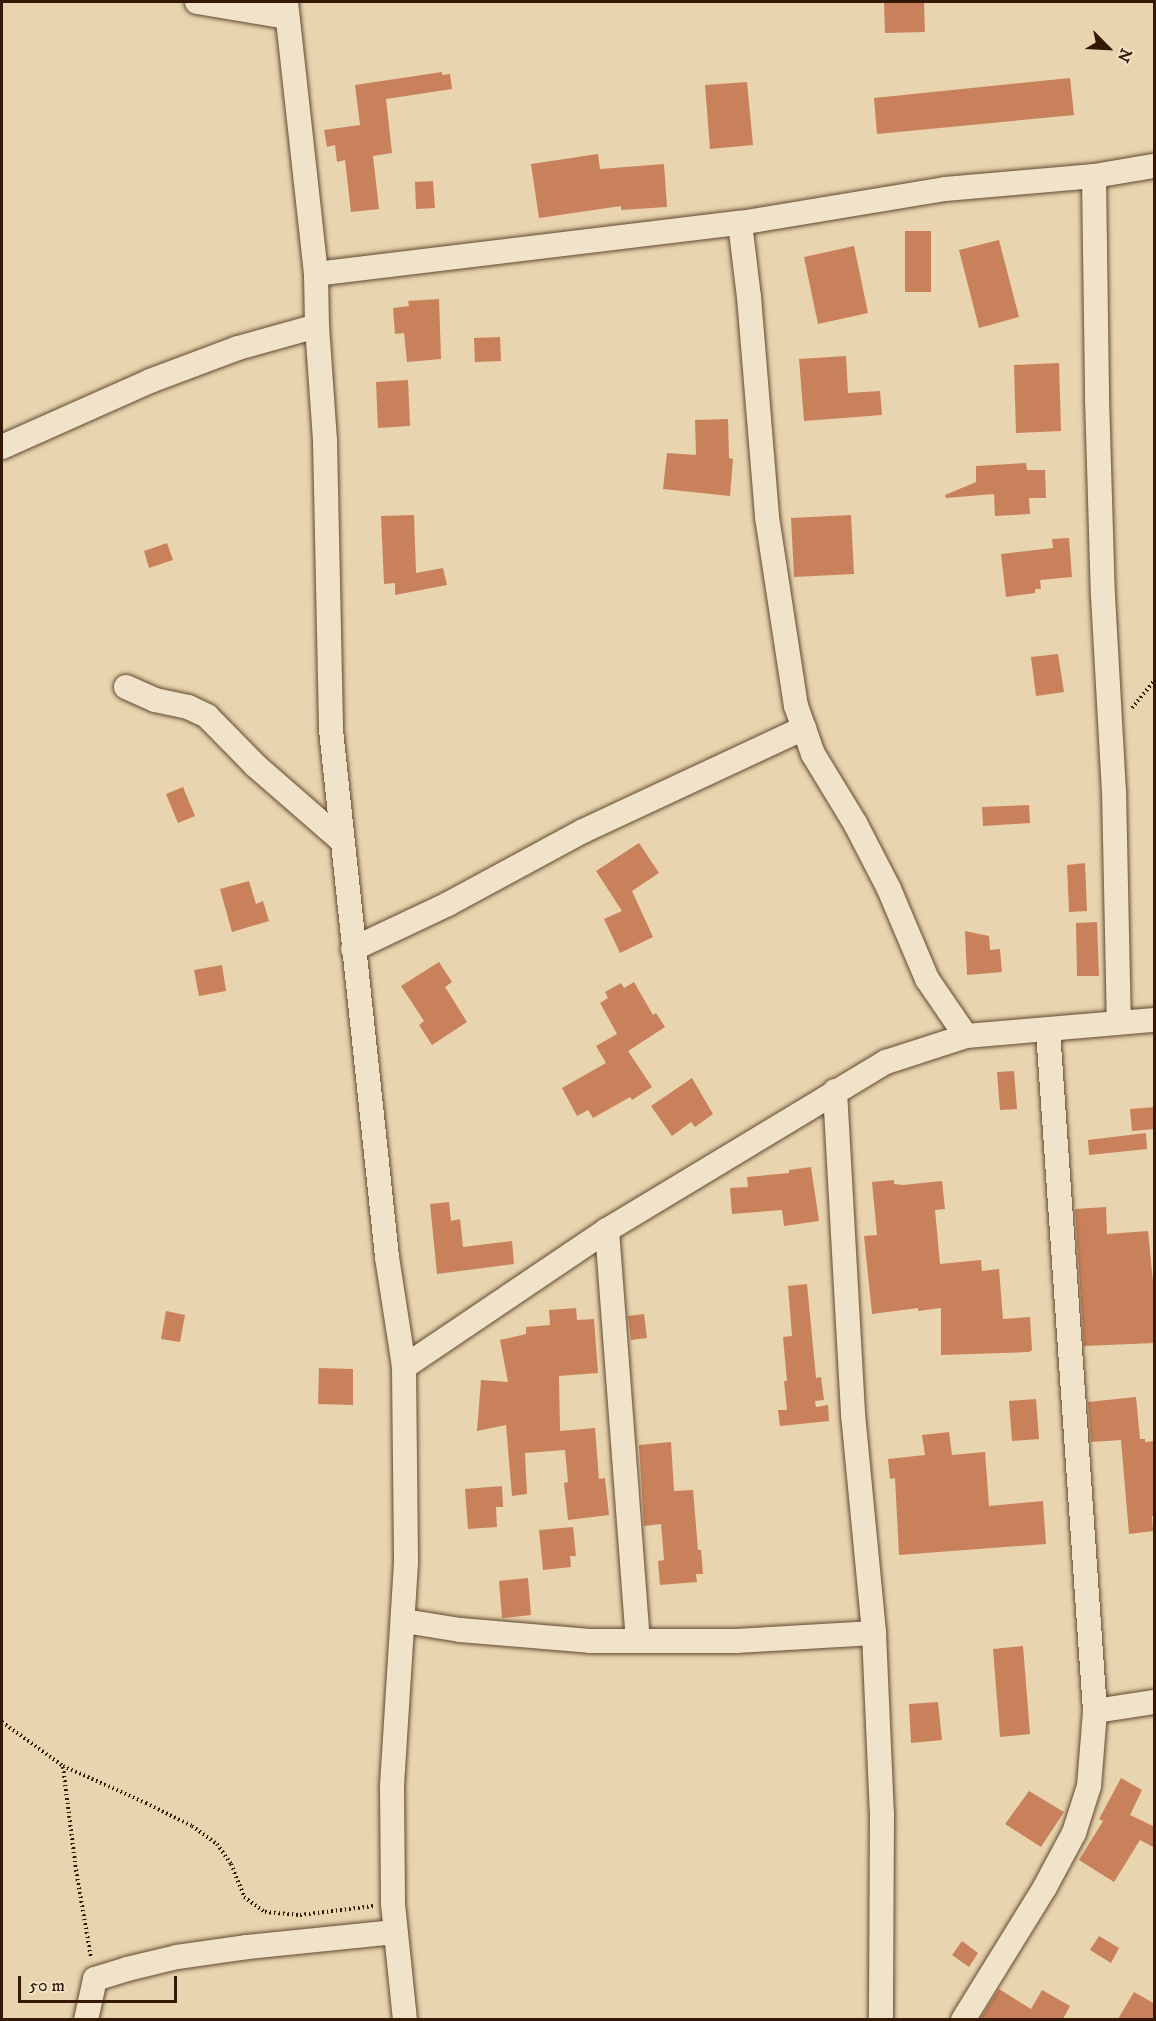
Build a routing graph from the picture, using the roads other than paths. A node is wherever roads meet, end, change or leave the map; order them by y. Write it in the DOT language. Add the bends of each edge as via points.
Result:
graph roads {
  1 [pos="197,2"];
  2 [pos="286,10"];
  3 [pos="1155,166"];
  4 [pos="1094,176"];
  5 [pos="740,223"];
  6 [pos="316,274"];
  7 [pos="317,326"];
  8 [pos="2,447"];
  9 [pos="126,687"];
  10 [pos="804,728"];
  11 [pos="342,841"];
  12 [pos="353,950"];
  13 [pos="1155,1020"];
  14 [pos="1119,1021"];
  15 [pos="1048,1030"];
  16 [pos="966,1036"];
  17 [pos="835,1091"];
  18 [pos="607,1230"];
  19 [pos="404,1367"];
  20 [pos="404,1622"];
  21 [pos="874,1633"];
  22 [pos="638,1640"];
  23 [pos="1155,1702"];
  24 [pos="1095,1711"];
  25 [pos="395,1932"];
  26 [pos="86,2019"];
  27 [pos="405,2019"];
  28 [pos="881,2019"];
  29 [pos="963,2019"];
  1 -- 2 [label="street"];
  2 -- 6 [label="street"];
  3 -- 4 [label="street"];
  4 -- 5 [label="street" via="945,189"];
  4 -- 14 [label="street" via="1097,410 1114,790"];
  5 -- 6 [label="street"];
  5 -- 10 [label="street" via="767,517 796,706"];
  6 -- 7 [label="street"];
  7 -- 8 [label="street" via="238,348 150,381"];
  7 -- 11 [label="street" via="325,440 331,730"];
  9 -- 11 [label="street" via="207,716 256,766"];
  10 -- 12 [label="street" via="583,831"];
  10 -- 16 [label="street" via="813,754 889,888 927,979"];
  11 -- 12 [label="street"];
  12 -- 19 [label="street" via="387,1257"];
  13 -- 14 [label="street"];
  14 -- 15 [label="street"];
  15 -- 16 [label="street"];
  15 -- 24 [label="street"];
  16 -- 17 [label="street" via="886,1062"];
  17 -- 18 [label="street"];
  17 -- 21 [label="street" via="853,1414"];
  18 -- 19 [label="street"];
  18 -- 22 [label="street"];
  19 -- 20 [label="street"];
  20 -- 22 [label="street" via="536,1637"];
  20 -- 25 [label="street" via="392,1787"];
  21 -- 22 [label="street" via="736,1641"];
  21 -- 28 [label="street" via="882,1814"];
  23 -- 24 [label="street"];
  24 -- 29 [label="street" via="1089,1786 1074,1833"];
  25 -- 26 [label="street" via="177,1957 95,1979"];
  25 -- 27 [label="street"];
}
